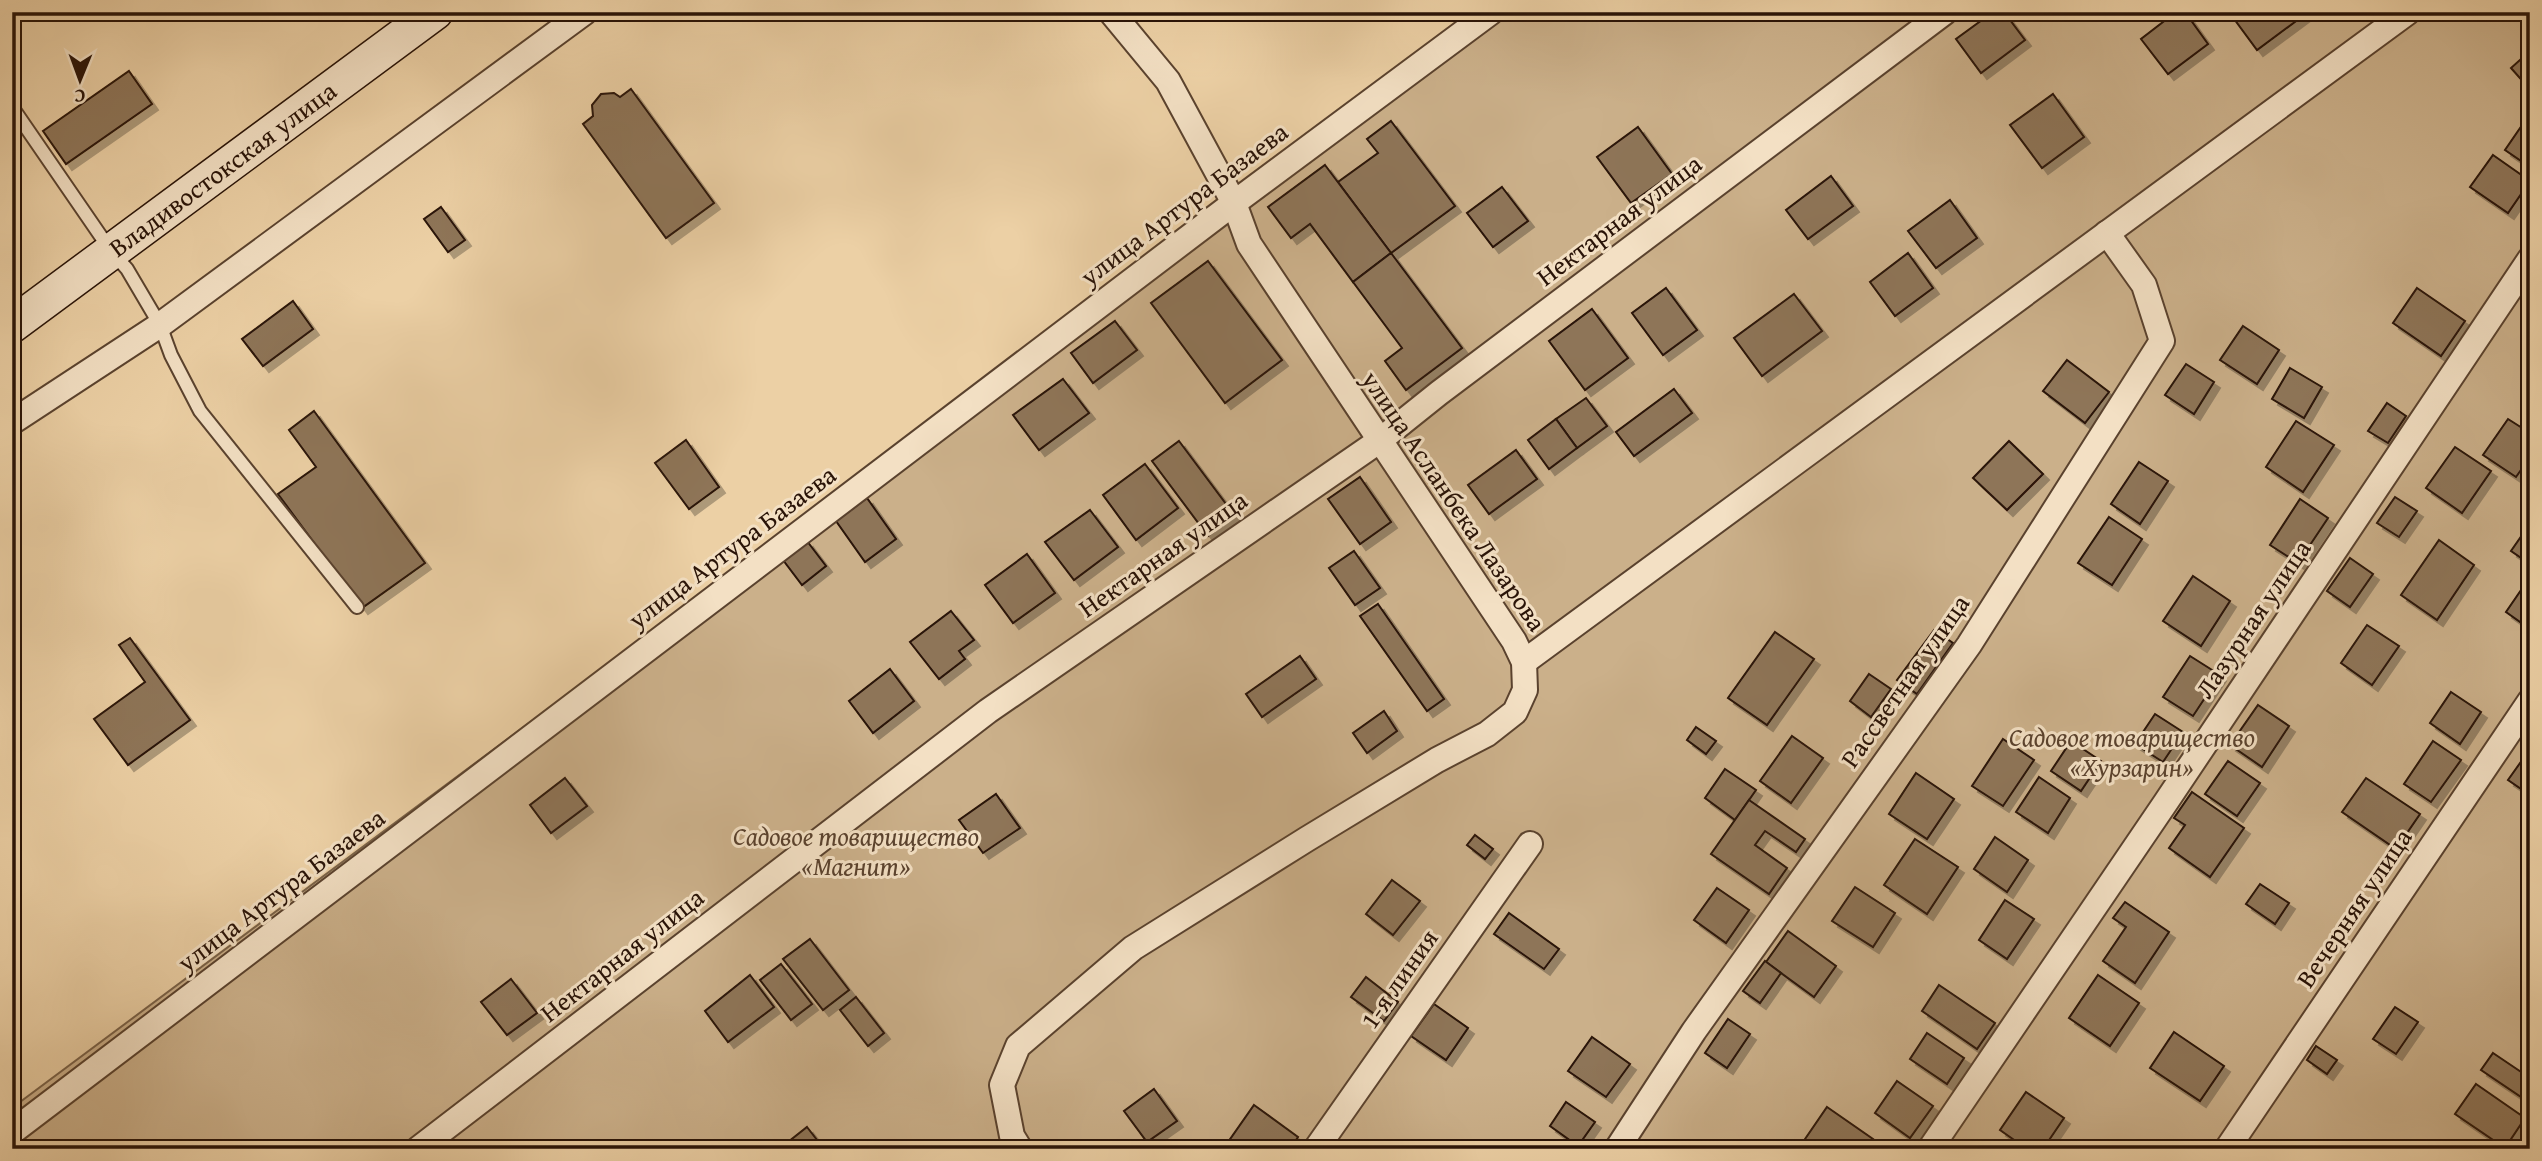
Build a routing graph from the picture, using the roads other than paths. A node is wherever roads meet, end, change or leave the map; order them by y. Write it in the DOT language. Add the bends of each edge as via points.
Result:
graph roads {
  1 [pos="435,12"];
  2 [pos="585,12"];
  3 [pos="1111,12"];
  4 [pos="1491,12"];
  5 [pos="1945,12"];
  6 [pos="2408,12"];
  7 [pos="12,107"];
  8 [pos="1234,203"];
  9 [pos="2107,233"];
  10 [pos="111,250"];
  11 [pos="2530,260"];
  12 [pos="12,325"];
  13 [pos="160,325"];
  14 [pos="12,422"];
  15 [pos="1379,441"];
  16 [pos="358,607"];
  17 [pos="1524,663"];
  18 [pos="2530,701"];
  19 [pos="1530,844"];
  20 [pos="12,1132"];
  21 [pos="418,1149"];
  22 [pos="1020,1149"];
  23 [pos="1316,1149"];
  24 [pos="1617,1149"];
  25 [pos="1930,1149"];
  26 [pos="2227,1149"];
  1 -- 10 [label="main road, Владивостокская улица"];
  2 -- 13 [label="street"];
  3 -- 8 [label="street, улица Асланбека Лазарова" via="1168,82"];
  4 -- 8 [label="street, улица Артура Базаева"];
  5 -- 15 [label="street, Нектарная улица"];
  6 -- 9 [label="street"];
  7 -- 10 [label="lane"];
  8 -- 15 [label="street, улица Асланбека Лазарова" via="1249,244"];
  8 -- 20 [label="street, улица Артура Базаева"];
  9 -- 17 [label="street"];
  9 -- 24 [label="street, Рассветная улица" via="2144,285 2162,341 1969,645 1694,1031"];
  10 -- 12 [label="main road, Владивостокская улица"];
  10 -- 13 [label="lane"];
  11 -- 25 [label="street, Лазурная улица"];
  13 -- 14 [label="street"];
  13 -- 16 [label="lane" via="200,411"];
  15 -- 17 [label="street, улица Асланбека Лазарова"];
  15 -- 21 [label="street, Нектарная улица" via="988,711"];
  17 -- 22 [label="street, улица Асланбека Лазарова" via="1525,690 1515,712 1488,734 1318,831 1133,948 1018,1046 1002,1085 1012,1136"];
  18 -- 26 [label="street, Вечерняя улица"];
  19 -- 23 [label="street, 1-я линия"];
}
